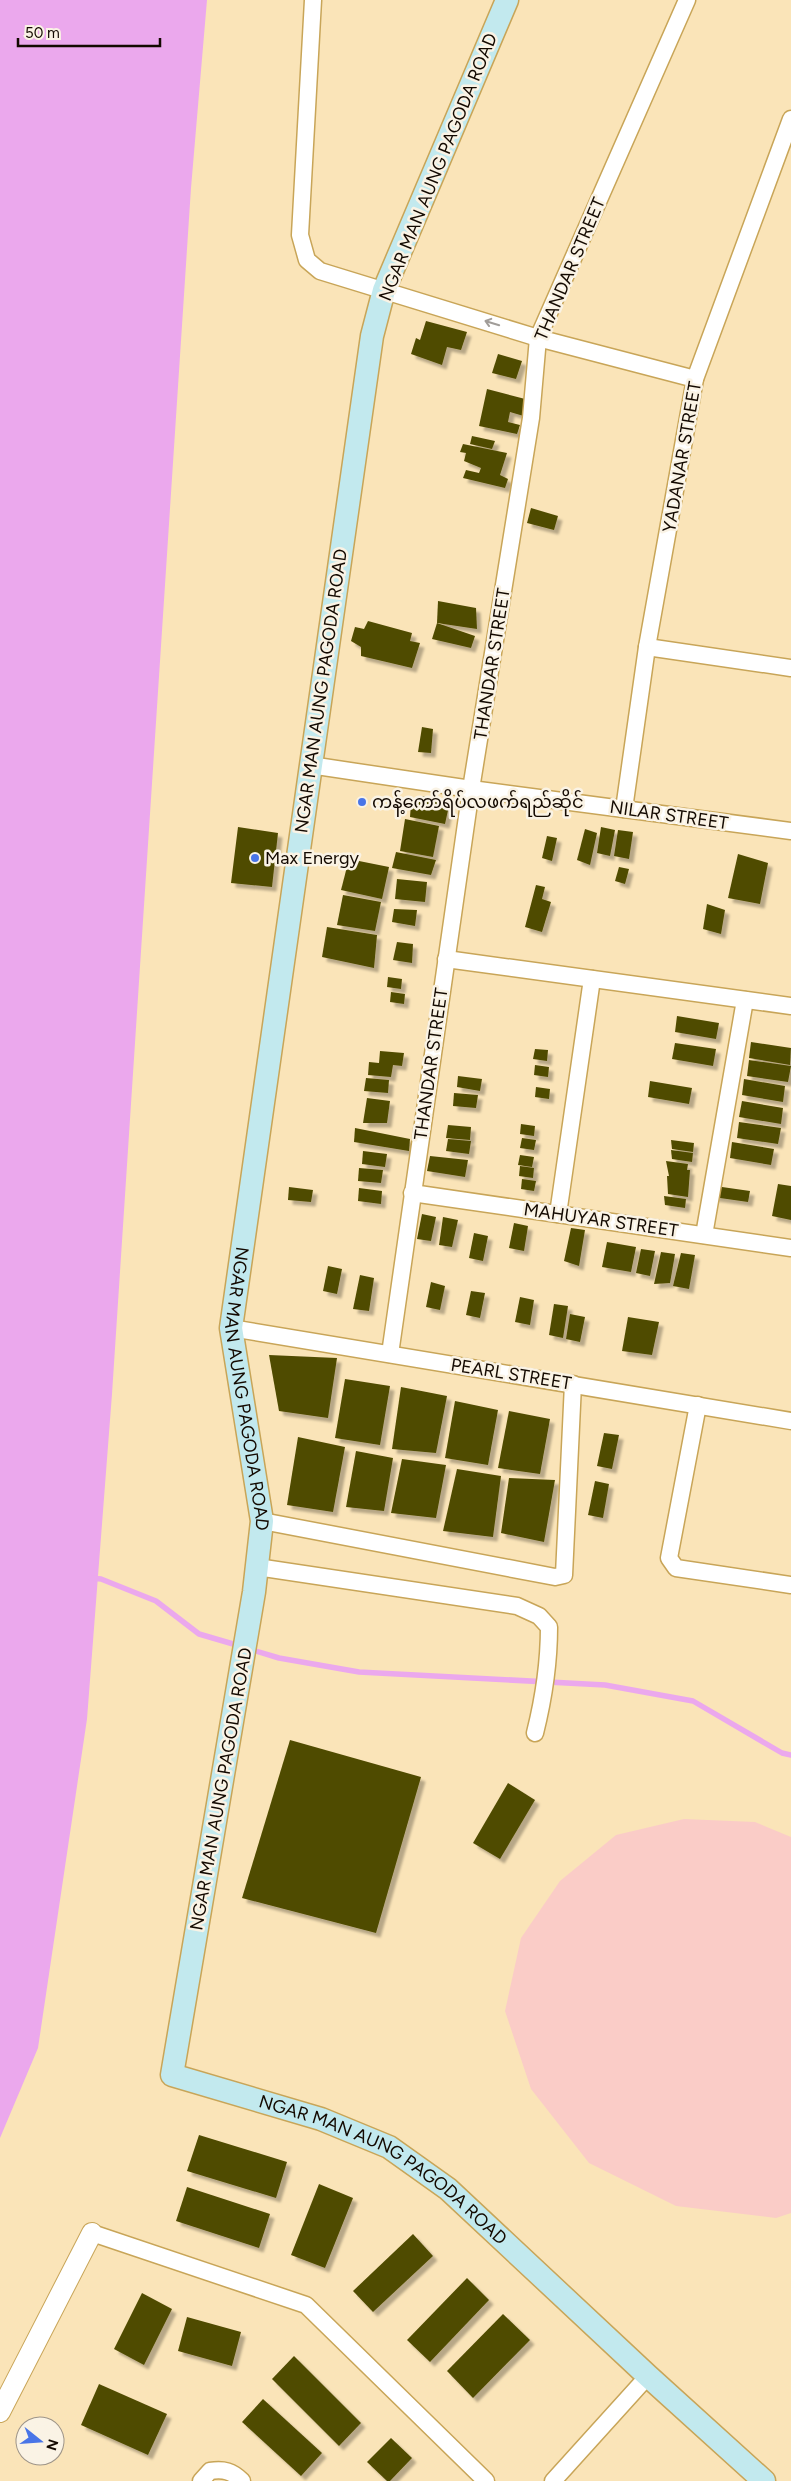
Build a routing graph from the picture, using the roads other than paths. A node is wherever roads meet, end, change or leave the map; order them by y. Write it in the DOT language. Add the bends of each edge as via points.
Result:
graph roads {
  1 [pos="313,0"];
  2 [pos="507,0"];
  3 [pos="687,0"];
  4 [pos="791,119"];
  5 [pos="384,290"];
  6 [pos="538,338"];
  7 [pos="695,379"];
  8 [pos="647,647"];
  9 [pos="791,668"];
  10 [pos="310,765"];
  11 [pos="471,789"];
  12 [pos="624,808"];
  13 [pos="791,831"];
  14 [pos="446,959"];
  15 [pos="592,979"];
  16 [pos="745,1000"];
  17 [pos="791,1006"];
  18 [pos="412,1193"];
  19 [pos="558,1214"];
  20 [pos="704,1235"];
  21 [pos="791,1248"];
  22 [pos="231,1328"];
  23 [pos="390,1354"];
  24 [pos="572,1384"];
  25 [pos="698,1405"];
  26 [pos="791,1420"];
  27 [pos="262,1521"];
  28 [pos="257,1567"];
  29 [pos="791,1585"];
  30 [pos="535,1733"];
  31 [pos="92,2233"];
  32 [pos="648,2376"];
  33 [pos="0,2412"];
  34 [pos="201,2481"];
  35 [pos="242,2481"];
  36 [pos="486,2481"];
  37 [pos="552,2481"];
  38 [pos="764,2481"];
  1 -- 5 [label="street" via="300,235 307,260 320,271"];
  2 -- 5 [label="main road, NGAR MAN AUNG PAGODA ROAD"];
  3 -- 6 [label="street, THANDAR STREET"];
  4 -- 7 [label="street, YADANAR STREET"];
  6 -- 5 [label="street, one-way"];
  5 -- 10 [label="main road, NGAR MAN AUNG PAGODA ROAD" via="372,336"];
  6 -- 7 [label="street"];
  6 -- 11 [label="street, THANDAR STREET" via="532,410"];
  7 -- 8 [label="street, YADANAR STREET"];
  8 -- 9 [label="street"];
  8 -- 12 [label="street, YADANAR STREET"];
  10 -- 11 [label="street, NILAR STREET"];
  10 -- 22 [label="main road, NGAR MAN AUNG PAGODA ROAD"];
  11 -- 12 [label="street, NILAR STREET"];
  11 -- 14 [label="street, THANDAR STREET"];
  12 -- 13 [label="street, NILAR STREET"];
  14 -- 15 [label="street"];
  14 -- 18 [label="street, THANDAR STREET"];
  15 -- 16 [label="street"];
  15 -- 19 [label="street"];
  16 -- 17 [label="street"];
  16 -- 20 [label="street"];
  18 -- 19 [label="street, MAHUYAR STREET"];
  18 -- 23 [label="street, THANDAR STREET"];
  19 -- 20 [label="street, MAHUYAR STREET"];
  20 -- 21 [label="street, MAHUYAR STREET"];
  22 -- 23 [label="street, PEARL STREET"];
  22 -- 27 [label="main road, NGAR MAN AUNG PAGODA ROAD"];
  23 -- 24 [label="street, PEARL STREET"];
  24 -- 25 [label="street, PEARL STREET"];
  24 -- 27 [label="street" via="564,1575 555,1577"];
  25 -- 26 [label="street, PEARL STREET"];
  25 -- 29 [label="street" via="669,1558 671,1564 676,1568"];
  27 -- 28 [label="main road, NGAR MAN AUNG PAGODA ROAD"];
  28 -- 30 [label="street" via="517,1606 539,1616 549,1627 548,1672"];
  28 -- 32 [label="main road, NGAR MAN AUNG PAGODA ROAD" via="172,2075 321,2119 388,2147 448,2189"];
  31 -- 33 [label="street"];
  31 -- 36 [label="street" via="306,2305"];
  32 -- 37 [label="street"];
  32 -- 38 [label="main road, NGAR MAN AUNG PAGODA ROAD"];
  34 -- 35 [label="street" via="210,2471 222,2470 234,2473"];
}
